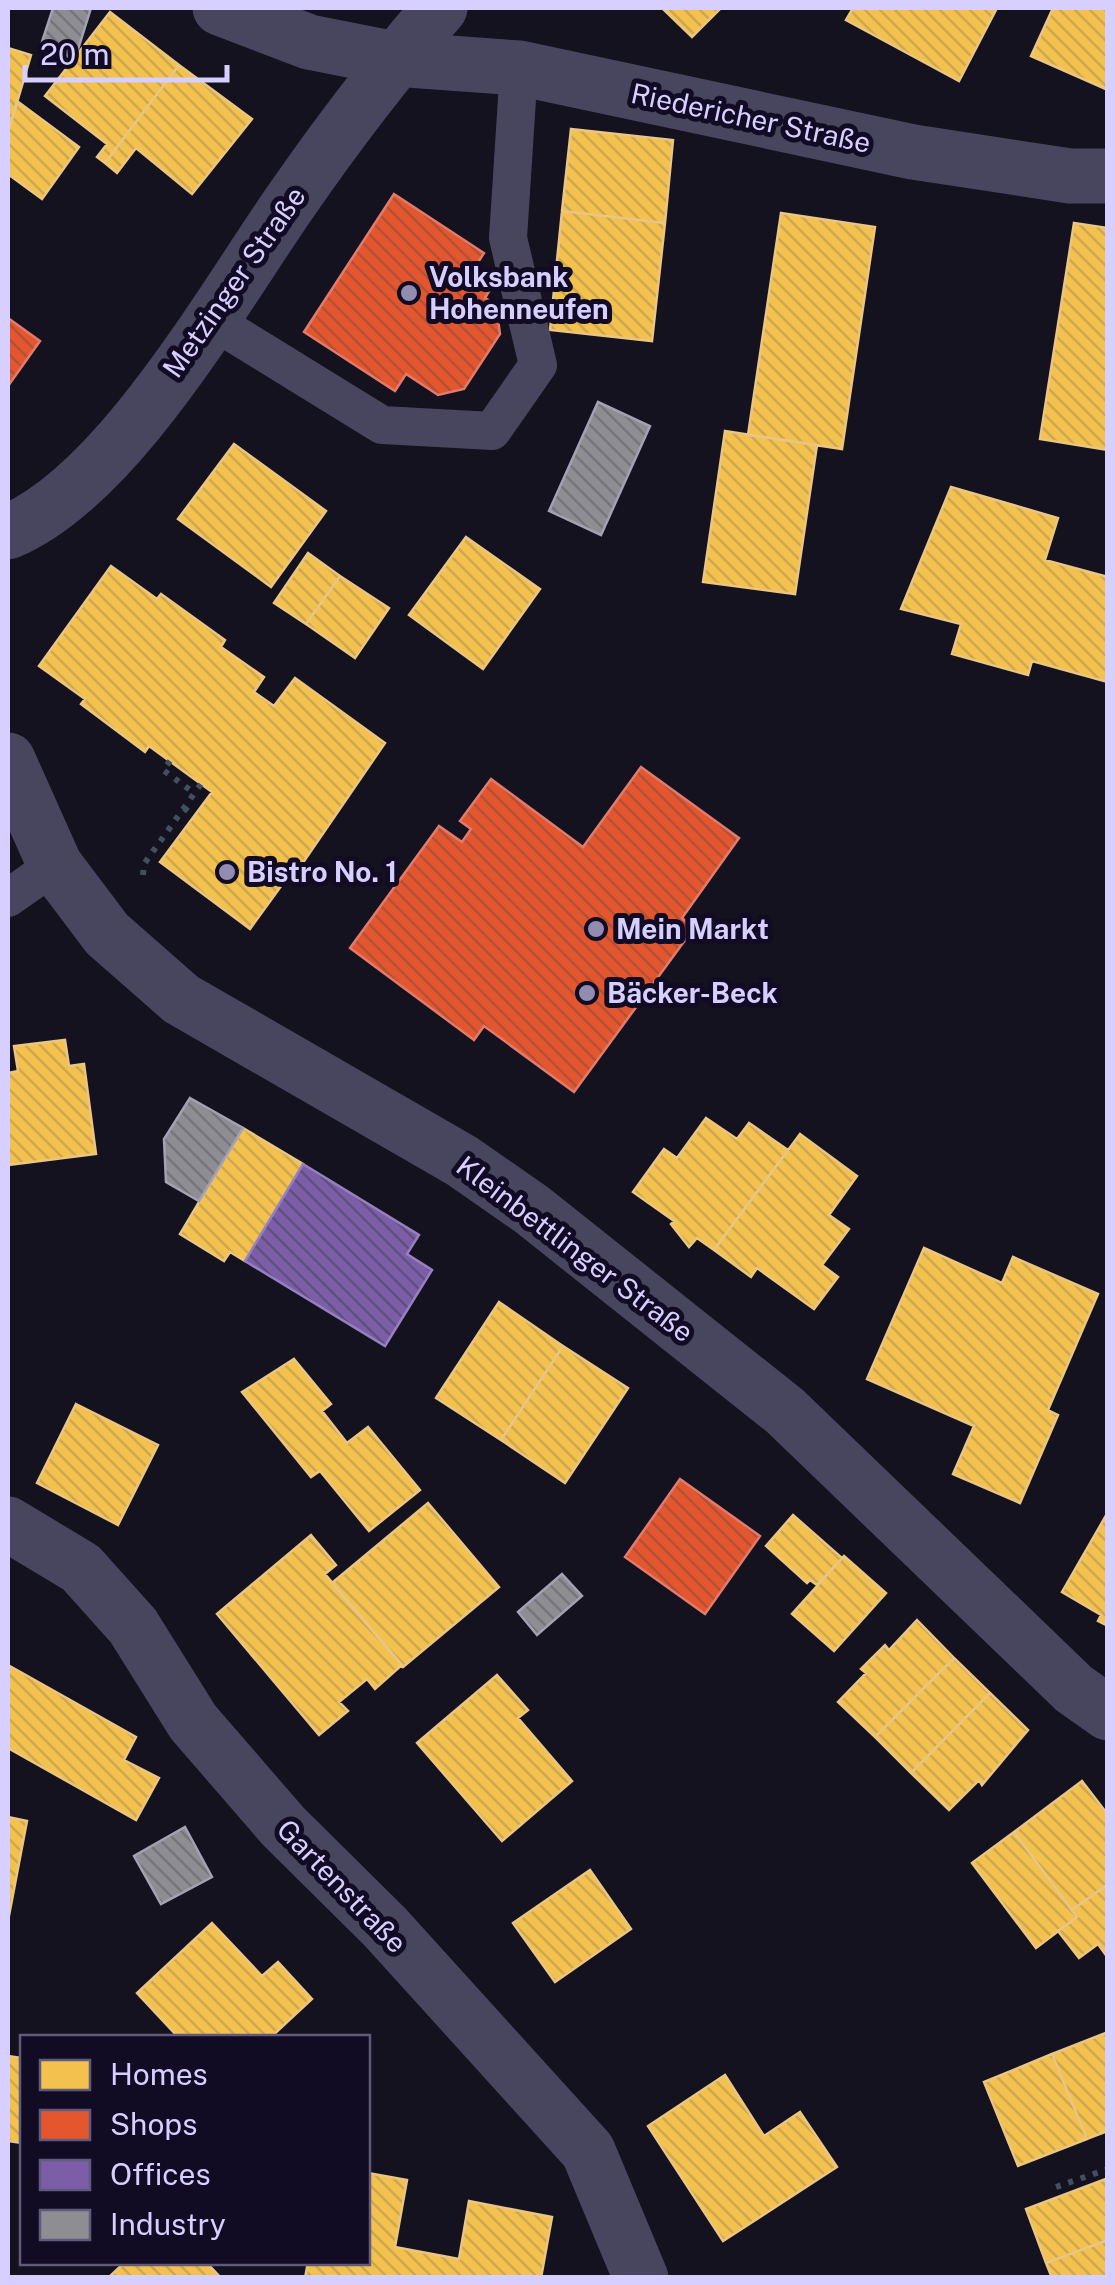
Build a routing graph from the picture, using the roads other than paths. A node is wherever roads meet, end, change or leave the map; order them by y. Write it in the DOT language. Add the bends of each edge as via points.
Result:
graph roads {
  1 [pos="220,8"];
  2 [pos="440,8"];
  3 [pos="395,59"];
  4 [pos="519,68"];
  5 [pos="1108,176"];
  6 [pos="210,320"];
  7 [pos="8,532"];
  8 [pos="8,760"];
  9 [pos="54,866"];
  10 [pos="8,898"];
  11 [pos="8,1524"];
  12 [pos="1108,1713"];
  13 [pos="641,2278"];
  1 -- 3 [label="street, Riedericher Straße" via="309,42"];
  2 -- 3 [label="street, Metzinger Straße"];
  3 -- 4 [label="street, Riedericher Straße"];
  3 -- 6 [label="street, Metzinger Straße"];
  4 -- 5 [label="street, Riedericher Straße" via="914,152"];
  4 -- 6 [label="lane" via="508,238 538,365 492,431 382,425"];
  6 -- 7 [label="street, Metzinger Straße" via="108,459 40,519"];
  8 -- 9 [label="street, Kleinbettlinger Straße"];
  9 -- 10 [label="lane"];
  9 -- 12 [label="street, Kleinbettlinger Straße" via="107,934 181,999 462,1161 785,1411 1074,1689"];
  11 -- 13 [label="street, Gartenstraße" via="82,1568 133,1626 192,1722 588,2151"];
}
